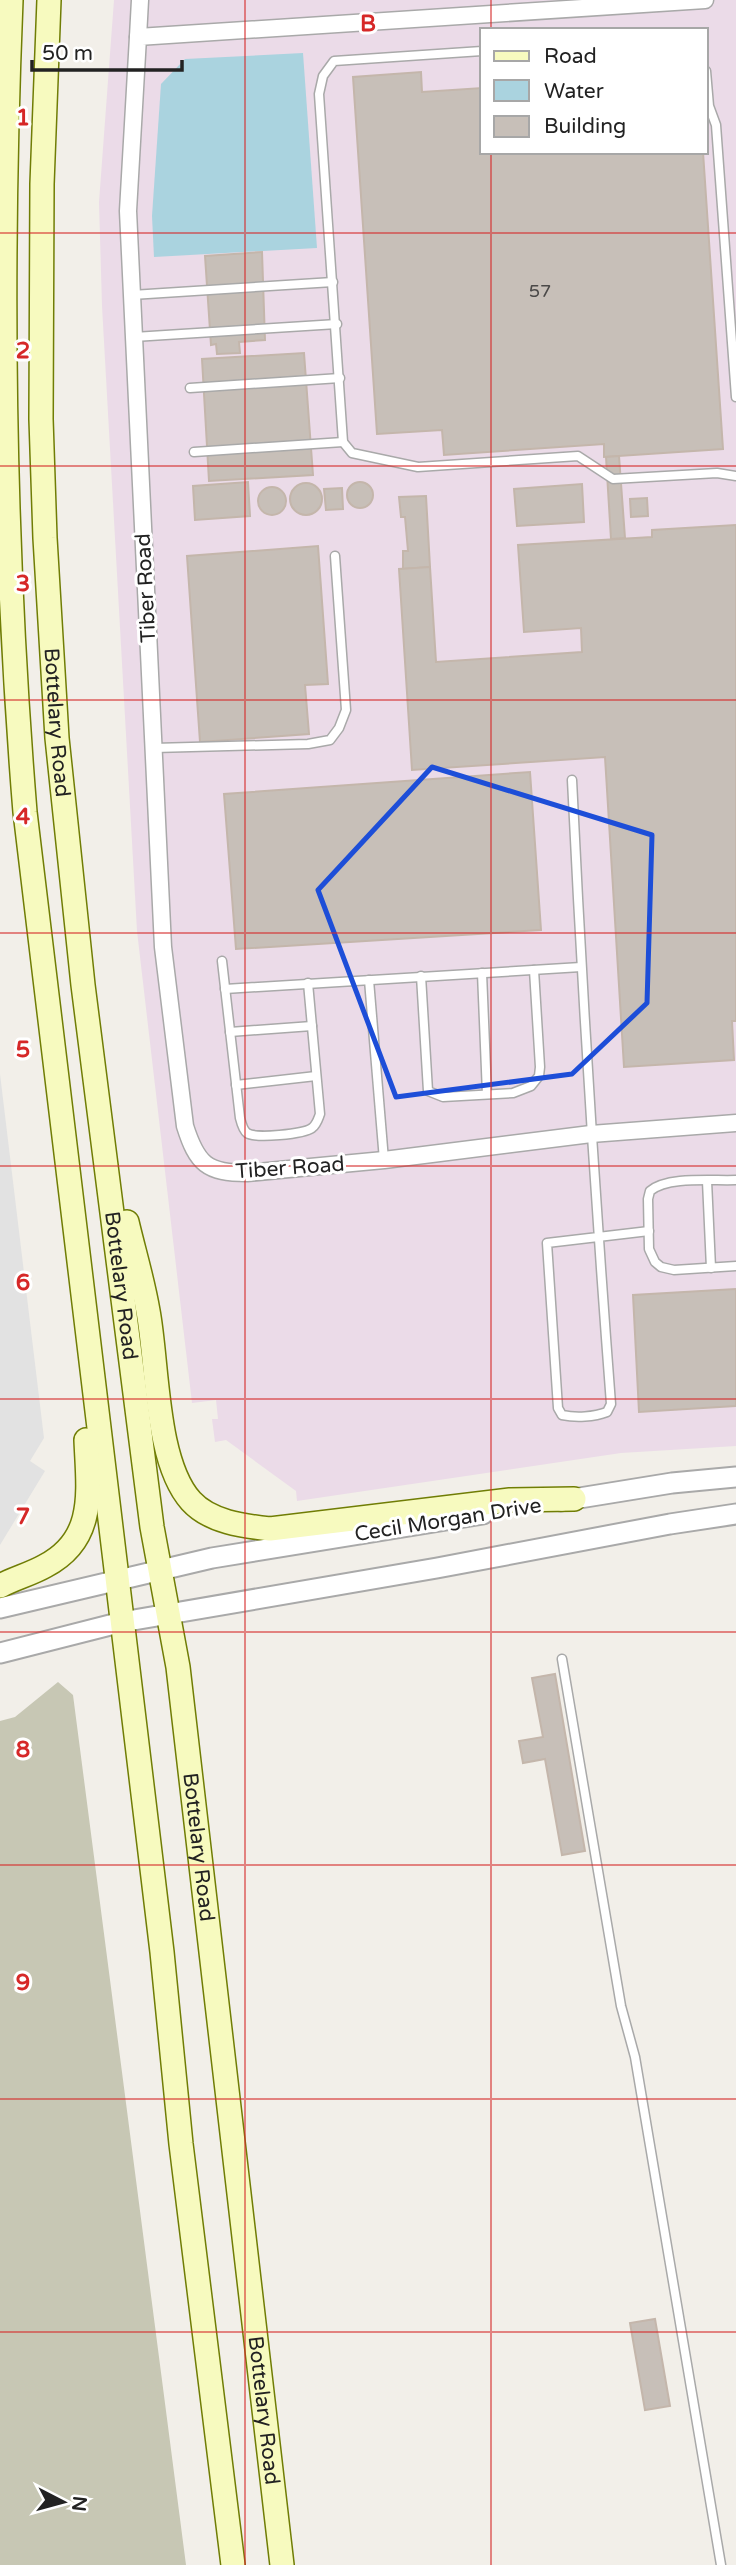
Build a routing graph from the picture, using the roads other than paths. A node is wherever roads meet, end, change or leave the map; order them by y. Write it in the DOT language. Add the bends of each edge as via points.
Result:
graph roads {
  1 [pos="11,0"];
  2 [pos="49,0"];
  3 [pos="141,0"];
  4 [pos="705,0"];
  5 [pos="138,37"];
  6 [pos="480,51"];
  7 [pos="708,94"];
  8 [pos="2,185"];
  9 [pos="333,282"];
  10 [pos="132,295"];
  11 [pos="337,324"];
  12 [pos="134,337"];
  13 [pos="340,378"];
  14 [pos="190,388"];
  15 [pos="736,397"];
  16 [pos="343,442"];
  17 [pos="194,452"];
  18 [pos="736,476"];
  19 [pos="335,556"];
  20 [pos="154,748"];
  21 [pos="572,780"];
  22 [pos="222,961"];
  23 [pos="581,967"];
  24 [pos="534,970"];
  25 [pos="482,973"];
  26 [pos="421,976"];
  27 [pos="369,979"];
  28 [pos="309,983"];
  29 [pos="225,989"];
  30 [pos="312,1026"];
  31 [pos="230,1032"];
  32 [pos="316,1076"];
  33 [pos="236,1085"];
  34 [pos="487,1094"];
  35 [pos="101,1114"];
  36 [pos="736,1123"];
  37 [pos="591,1134"];
  38 [pos="384,1160"];
  39 [pos="736,1180"];
  40 [pos="707,1181"];
  41 [pos="649,1231"];
  42 [pos="598,1238"];
  43 [pos="736,1266"];
  44 [pos="711,1268"];
  45 [pos="83,1304"];
  46 [pos="736,1463"];
  47 [pos="736,1477"];
  48 [pos="671,1483"];
  49 [pos="574,1499"];
  50 [pos="736,1514"];
  51 [pos="160,1569"];
  52 [pos="116,1579"];
  53 [pos="0,1586"];
  54 [pos="0,1608"];
  55 [pos="169,1614"];
  56 [pos="122,1622"];
  57 [pos="0,1653"];
  58 [pos="562,1659"];
  59 [pos="233,2565"];
  60 [pos="282,2565"];
  61 [pos="721,2565"];
  1 -- 8 [label="main road, Bottelary Road"];
  2 -- 35 [label="main road, Bottelary Road" via="40,289 45,538 64,820"];
  3 -- 5 [label="street, Tiber Road"];
  4 -- 5 [label="street"];
  5 -- 10 [label="street, Tiber Road" via="128,211"];
  6 -- 9 [label="lane" via="334,61 324,76 319,94"];
  7 -- 15 [label="lane" via="716,125"];
  8 -- 45 [label="main road, Bottelary Road" via="6,519 18,725"];
  9 -- 10 [label="lane"];
  9 -- 11 [label="lane"];
  10 -- 12 [label="street, Tiber Road"];
  11 -- 12 [label="lane"];
  11 -- 13 [label="lane"];
  12 -- 20 [label="street, Tiber Road"];
  13 -- 14 [label="lane"];
  13 -- 16 [label="lane"];
  16 -- 17 [label="lane"];
  16 -- 18 [label="lane" via="352,453 418,467 578,456 613,479"];
  19 -- 20 [label="lane" via="346,710 330,740"];
  20 -- 38 [label="street, Tiber Road" via="163,947 185,1126 192,1149 204,1164 224,1173"];
  21 -- 23 [label="lane"];
  22 -- 29 [label="lane"];
  23 -- 24 [label="lane"];
  23 -- 37 [label="lane"];
  24 -- 25 [label="lane"];
  24 -- 34 [label="lane" via="539,1076 523,1091"];
  25 -- 26 [label="lane"];
  25 -- 34 [label="lane"];
  26 -- 27 [label="lane"];
  26 -- 34 [label="lane" via="428,1091 443,1097"];
  27 -- 28 [label="lane"];
  27 -- 38 [label="lane"];
  28 -- 29 [label="lane"];
  28 -- 30 [label="lane"];
  29 -- 31 [label="lane"];
  30 -- 31 [label="lane"];
  30 -- 32 [label="lane"];
  31 -- 33 [label="lane"];
  32 -- 33 [label="lane"];
  32 -- 33 [label="lane" via="320,1114 305,1132 264,1136 244,1131"];
  35 -- 49 [label="main road" via="148,1310 169,1460 193,1503 210,1515 270,1530 509,1500"];
  35 -- 51 [label="main road, Bottelary Road"];
  36 -- 37 [label="street, Tiber Road"];
  37 -- 38 [label="street, Tiber Road"];
  37 -- 42 [label="lane"];
  39 -- 40 [label="lane"];
  40 -- 41 [label="lane" via="670,1182 650,1191"];
  40 -- 44 [label="lane"];
  41 -- 42 [label="lane"];
  41 -- 44 [label="lane" via="649,1249 661,1267"];
  42 -- 42 [label="lane" via="611,1404 600,1415 571,1417 558,1408 547,1242"];
  43 -- 44 [label="lane"];
  45 -- 52 [label="main road, Bottelary Road"];
  45 -- 53 [label="main road" via="88,1489 81,1531 67,1552"];
  46 -- 48 [label="street"];
  47 -- 48 [label="street, Cecil Morgan Drive"];
  48 -- 49 [label="street, Cecil Morgan Drive"];
  49 -- 51 [label="street, Cecil Morgan Drive"];
  50 -- 55 [label="street, Cecil Morgan Drive"];
  51 -- 52 [label="street, Cecil Morgan Drive"];
  51 -- 55 [label="main road, Bottelary Road"];
  52 -- 54 [label="street, Cecil Morgan Drive"];
  52 -- 56 [label="main road, Bottelary Road"];
  55 -- 56 [label="street, Cecil Morgan Drive"];
  55 -- 60 [label="main road, Bottelary Road"];
  56 -- 57 [label="street, Cecil Morgan Drive"];
  56 -- 59 [label="main road, Bottelary Road"];
  58 -- 61 [label="lane"];
}
